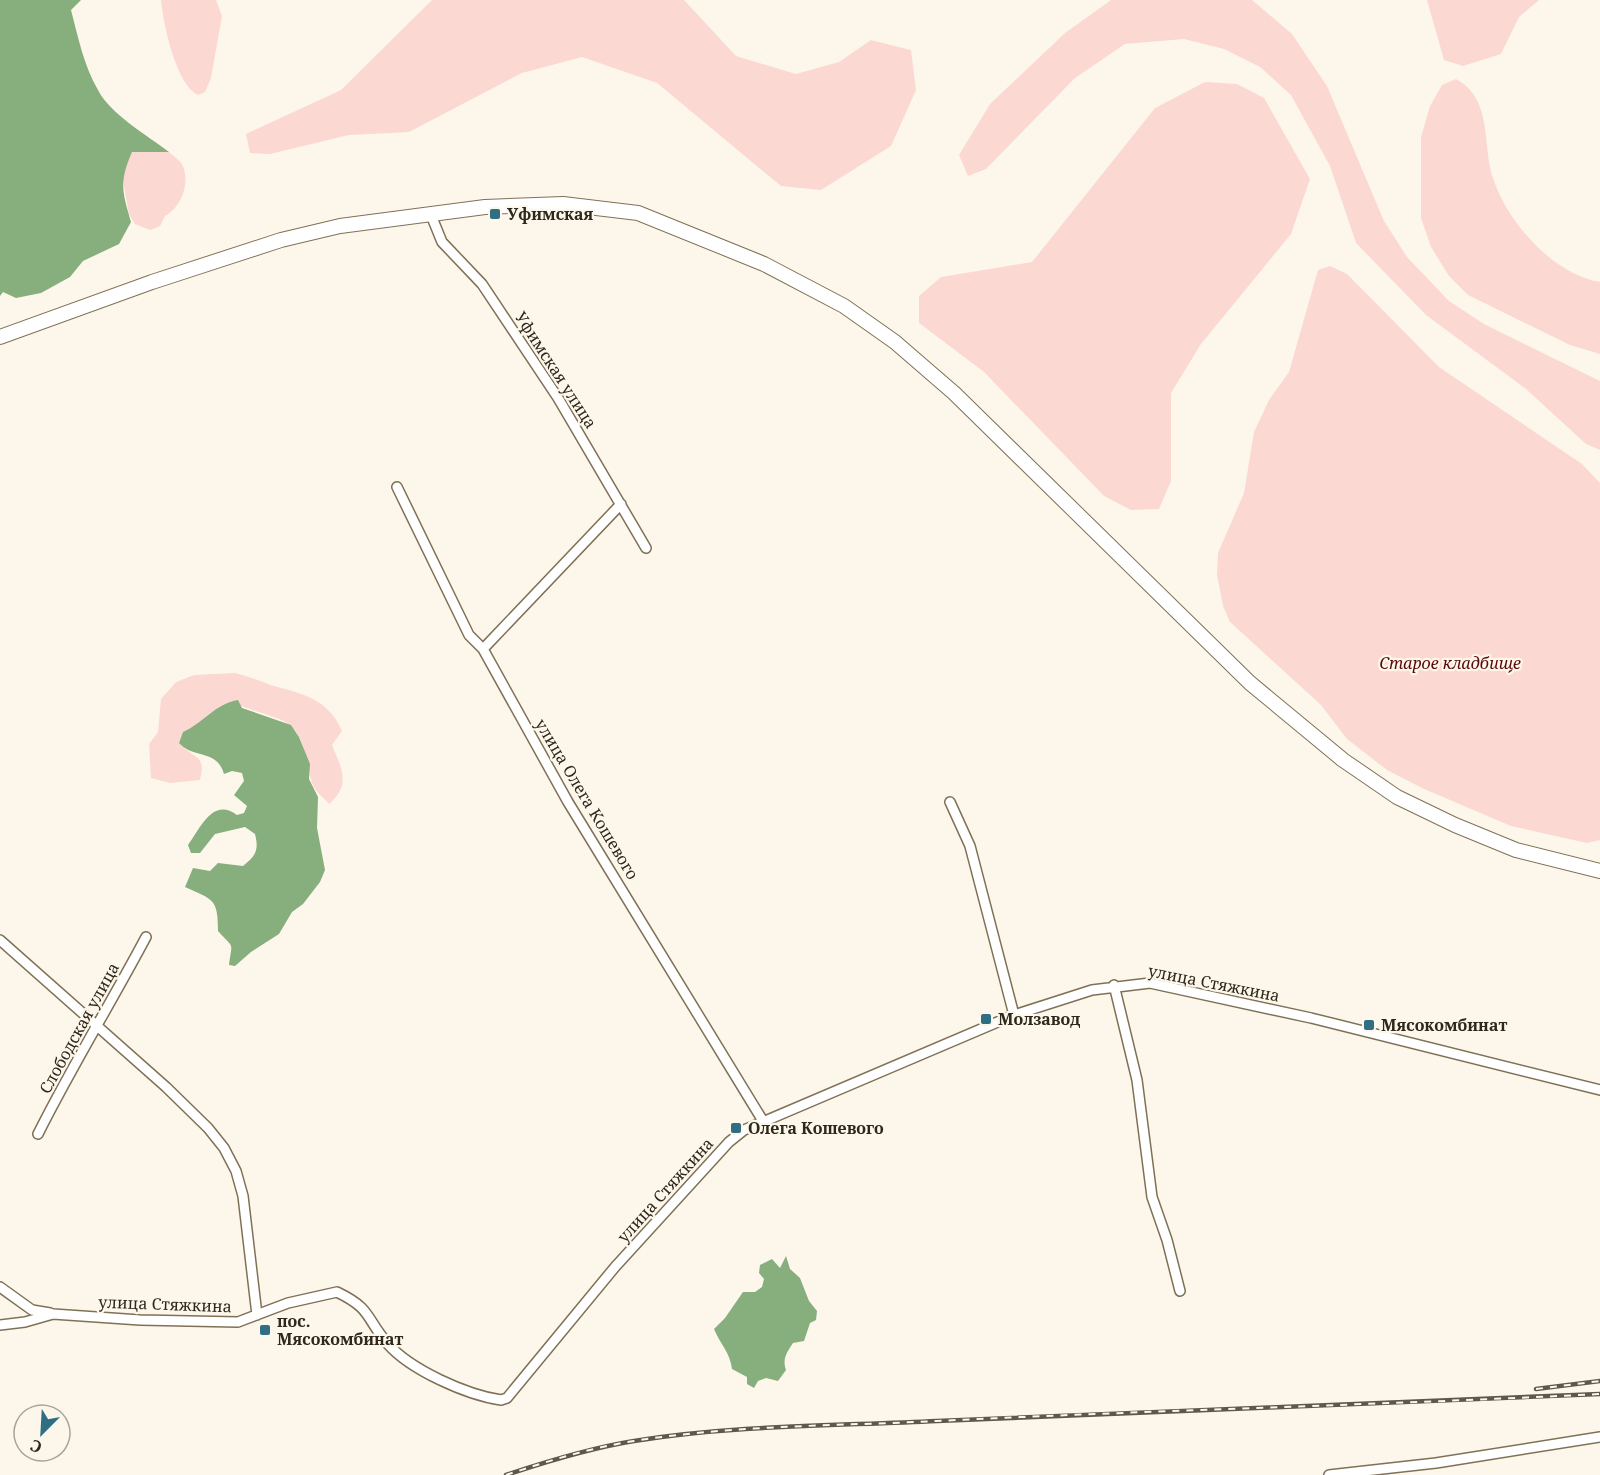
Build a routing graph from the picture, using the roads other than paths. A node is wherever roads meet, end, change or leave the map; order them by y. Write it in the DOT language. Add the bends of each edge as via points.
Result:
graph roads {
  1 [pos="431,215"];
  2 [pos="0,337"];
  3 [pos="397,488"];
  4 [pos="621,504"];
  5 [pos="646,548"];
  6 [pos="483,649"];
  7 [pos="950,802"];
  8 [pos="1600,871"];
  9 [pos="146,937"];
  10 [pos="0,940"];
  11 [pos="1114,985"];
  12 [pos="1014,1015"];
  13 [pos="97,1029"];
  14 [pos="1600,1090"];
  15 [pos="763,1121"];
  16 [pos="38,1134"];
  17 [pos="0,1287"];
  18 [pos="1180,1291"];
  19 [pos="53,1314"];
  20 [pos="257,1315"];
  21 [pos="0,1325"];
  22 [pos="1600,1437"];
  23 [pos="1329,1475"];
  1 -- 2 [label="main road" via="340,226 281,240"];
  1 -- 4 [label="street, Уфимская улица" via="442,242 482,284 558,398"];
  1 -- 8 [label="main road" via="485,207 564,204 638,213 764,264 844,306 895,342 954,393 1242,675 1343,760 1397,798 1455,825 1516,850"];
  3 -- 6 [label="street, улица Олега Кошевого" via="469,635"];
  4 -- 5 [label="street, Уфимская улица"];
  4 -- 6 [label="street"];
  6 -- 15 [label="street, улица Олега Кошевого" via="568,802"];
  7 -- 12 [label="street" via="970,846"];
  9 -- 13 [label="street, Слободская улица"];
  10 -- 13 [label="street"];
  11 -- 12 [label="street, улица Стяжкина"];
  11 -- 14 [label="street, улица Стяжкина" via="1150,983 1311,1018"];
  11 -- 18 [label="street" via="1137,1080 1152,1197"];
  12 -- 15 [label="street, улица Стяжкина"];
  13 -- 16 [label="street, Слободская улица"];
  13 -- 20 [label="street" via="193,1113 232,1163 243,1196"];
  15 -- 20 [label="street, улица Стяжкина" via="729,1142 501,1401 464,1390 401,1356 367,1311 337,1292"];
  17 -- 19 [label="street" via="32,1310"];
  19 -- 20 [label="street, улица Стяжкина" via="238,1322"];
  19 -- 21 [label="street, улица Стяжкина"];
  22 -- 23 [label="street"];
}
